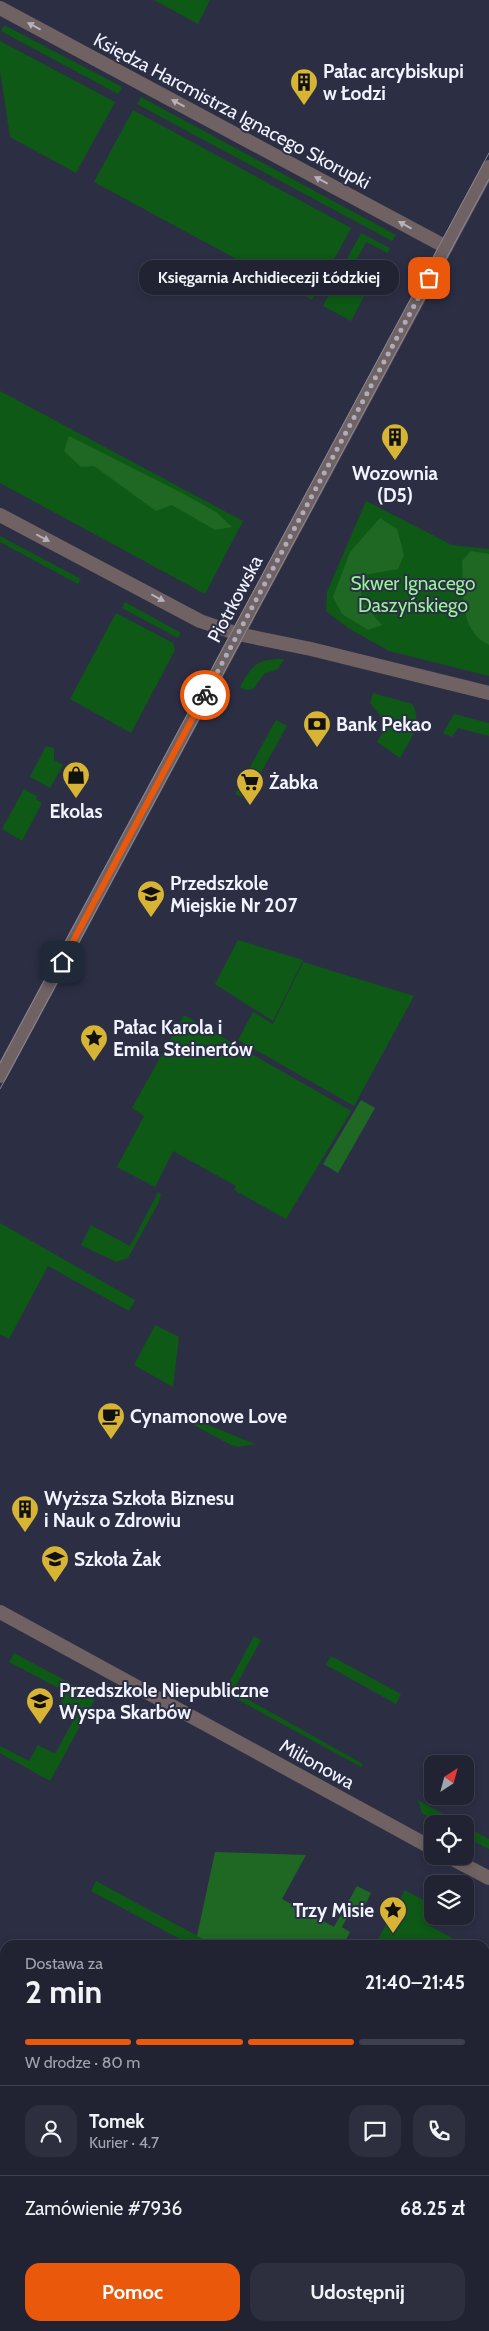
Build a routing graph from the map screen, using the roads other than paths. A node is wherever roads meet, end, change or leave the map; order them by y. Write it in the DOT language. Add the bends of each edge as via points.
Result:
graph roads {
  1 [pos="0,8"];
  2 [pos="489,167"];
  3 [pos="446,247"];
  4 [pos="0,515"];
  5 [pos="238,634"];
  6 [pos="489,693"];
  7 [pos="0,1076"];
  8 [pos="0,1612"];
  9 [pos="424,1844"];
  10 [pos="464,1865"];
  11 [pos="489,1878"];
  3 -- 1 [label="street, Księdza Harcmistrza Ignacego Skorupki, one-way"];
  2 -- 3 [label="street, Piotrkowska"];
  3 -- 5 [label="street, Piotrkowska"];
  4 -- 5 [label="street, one-way" via="200,621"];
  5 -- 6 [label="street"];
  5 -- 7 [label="street, Piotrkowska"];
  8 -- 9 [label="street, Milionowa"];
  10 -- 11 [label="street"];
}
